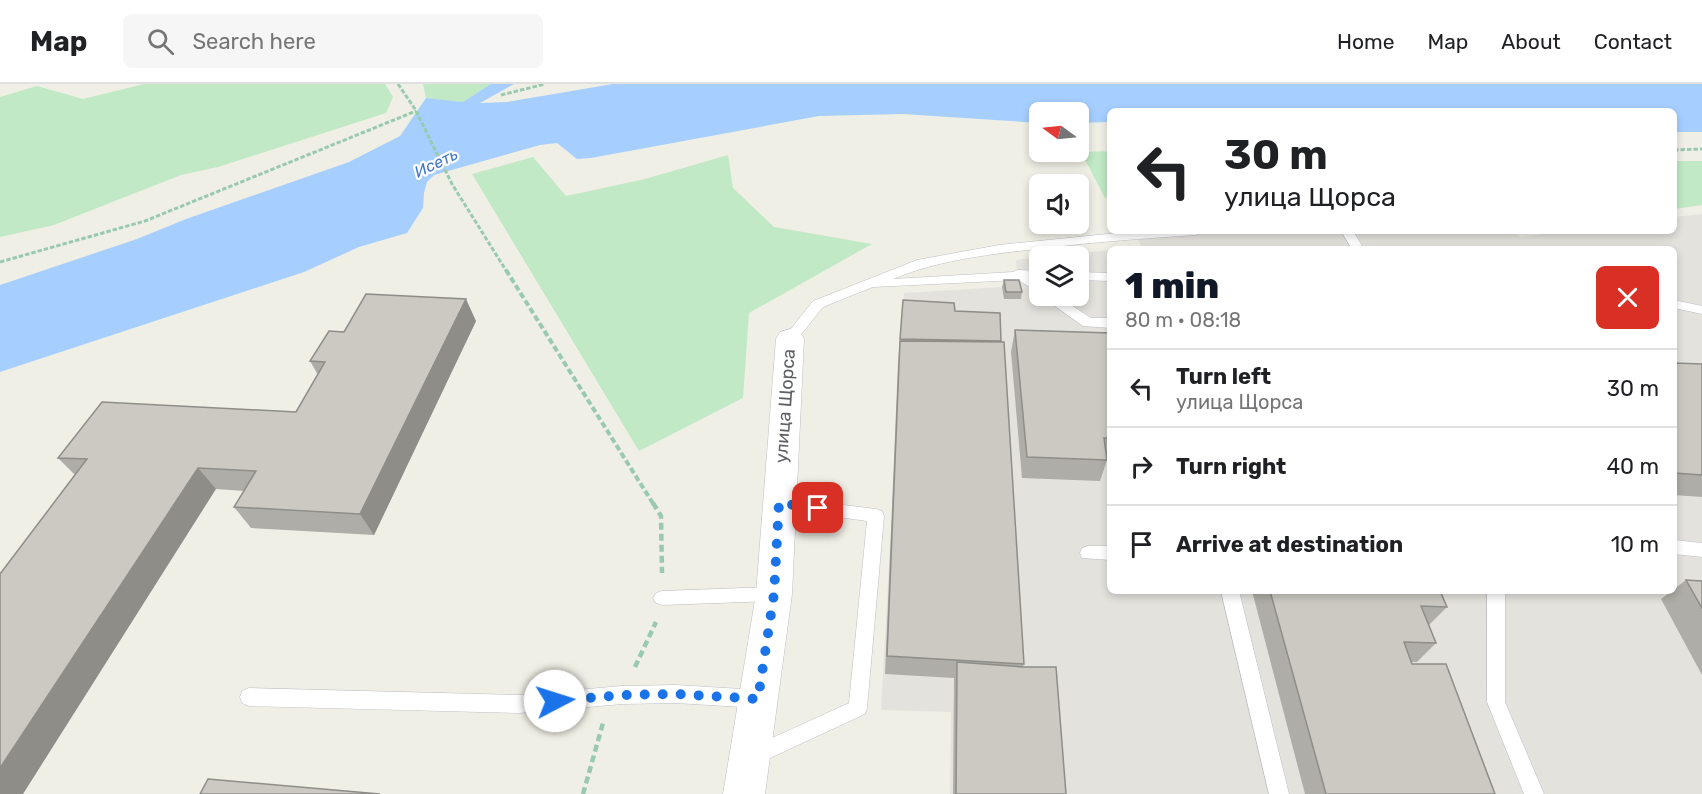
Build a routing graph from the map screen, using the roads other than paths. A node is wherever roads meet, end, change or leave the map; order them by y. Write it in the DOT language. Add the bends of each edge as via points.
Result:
graph roads {
  1 [pos="1150,234"];
  2 [pos="1018,274"];
  3 [pos="1029,274"];
  4 [pos="1089,276"];
  5 [pos="1107,277"];
  6 [pos="1029,282"];
  7 [pos="860,285"];
  8 [pos="1677,305"];
  9 [pos="1063,306"];
  10 [pos="1702,310"];
  11 [pos="1107,323"];
  12 [pos="790,339"];
  13 [pos="779,503"];
  14 [pos="1677,547"];
  15 [pos="1702,550"];
  16 [pos="1088,553"];
  17 [pos="1107,553"];
  18 [pos="774,594"];
  19 [pos="1231,594"];
  20 [pos="1496,594"];
  21 [pos="662,598"];
  22 [pos="249,698"];
  23 [pos="758,699"];
  24 [pos="749,759"];
  25 [pos="744,794"];
  26 [pos="1279,794"];
  27 [pos="1534,794"];
  1 -- 7 [label="lane" via="999,249 921,263"];
  2 -- 3 [label="lane"];
  2 -- 6 [label="lane"];
  2 -- 7 [label="lane"];
  4 -- 5 [label="lane"];
  7 -- 12 [label="lane" via="818,304"];
  8 -- 10 [label="lane"];
  9 -- 11 [label="lane" via="1088,323"];
  12 -- 13 [label="street, улица Щорса"];
  13 -- 18 [label="street, улица Щорса"];
  13 -- 24 [label="lane" via="876,516 858,708"];
  14 -- 15 [label="lane"];
  16 -- 17 [label="lane"];
  18 -- 21 [label="lane"];
  18 -- 23 [label="street, улица Щорса"];
  19 -- 26 [label="lane"];
  20 -- 27 [label="lane" via="1496,702"];
  22 -- 23 [label="lane" via="519,704 622,695"];
  23 -- 24 [label="street, улица Щорса"];
  24 -- 25 [label="street, улица Щорса"];
}
